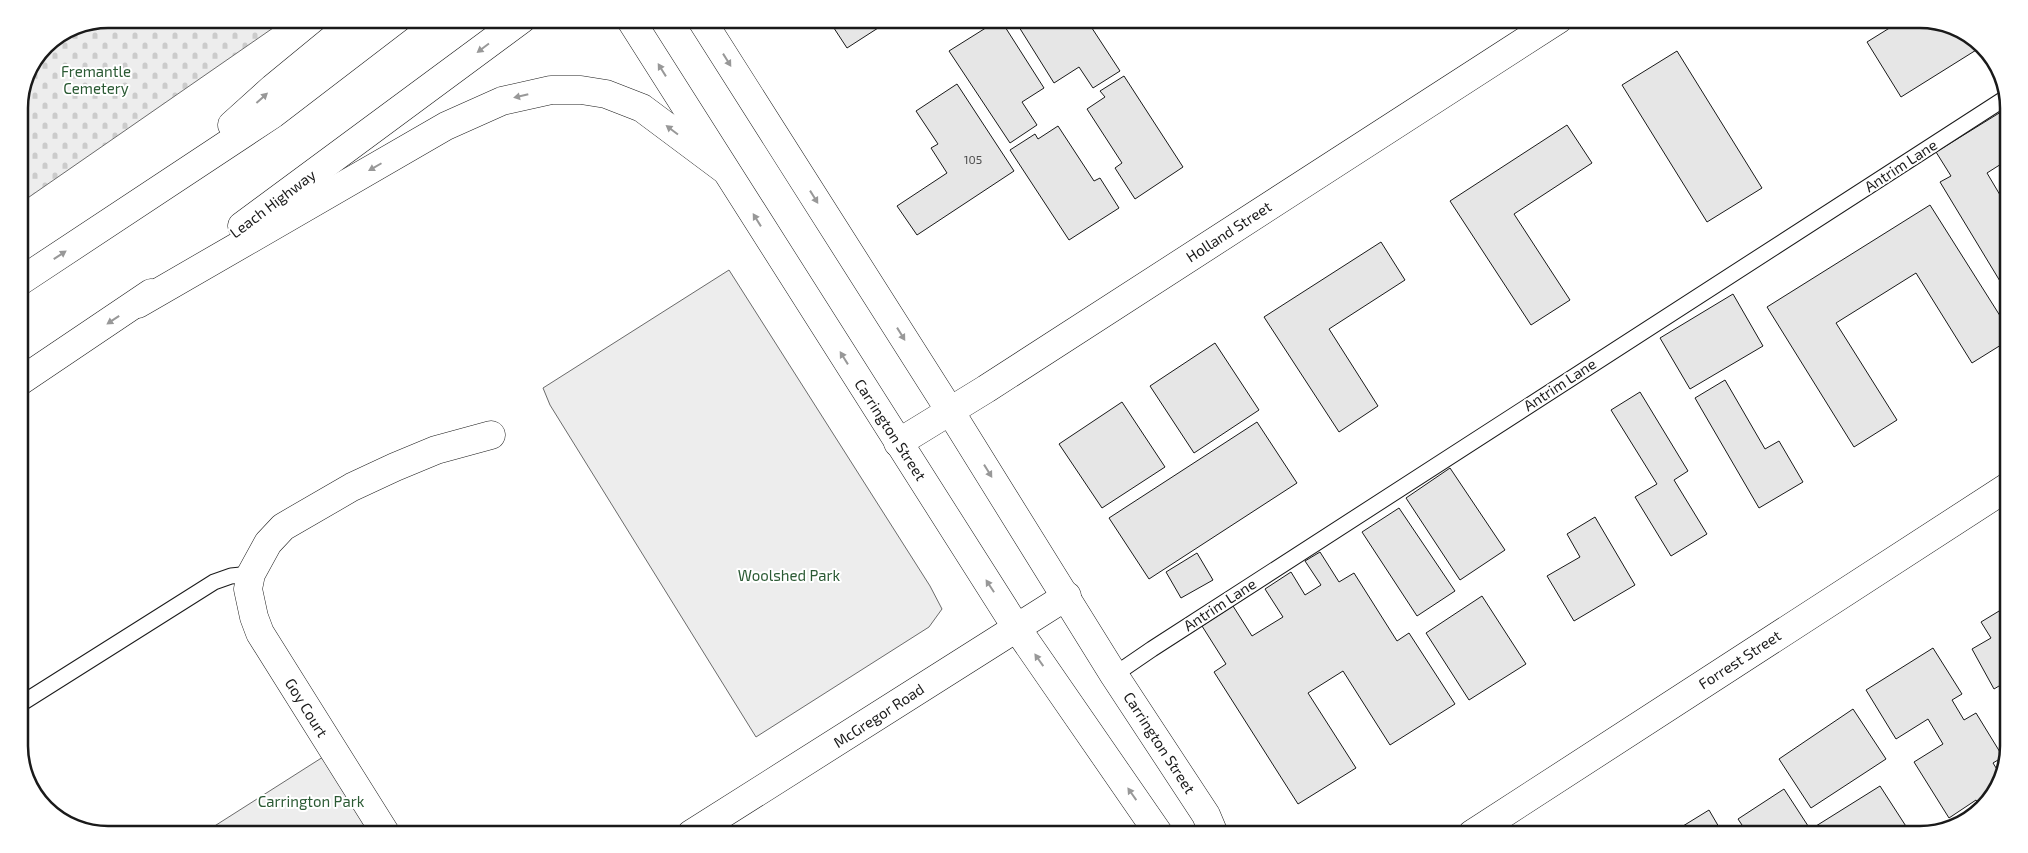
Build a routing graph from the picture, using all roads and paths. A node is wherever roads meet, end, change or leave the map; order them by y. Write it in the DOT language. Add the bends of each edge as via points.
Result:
graph roads {
  1 [pos="346,28"];
  2 [pos="384,28"];
  3 [pos="510,28"];
  4 [pos="636,28"];
  5 [pos="706,28"];
  6 [pos="1545,28"];
  7 [pos="2000,102"];
  8 [pos="725,170"];
  9 [pos="161,190"];
  10 [pos="28,276"];
  11 [pos="138,304"];
  12 [pos="28,376"];
  13 [pos="950,411"];
  14 [pos="491,435"];
  15 [pos="898,443"];
  16 [pos="2000,492"];
  17 [pos="251,574"];
  18 [pos="1066,596"];
  19 [pos="1016,627"];
  20 [pos="1114,675"];
  21 [pos="28,699"];
  22 [pos="381,826"];
  23 [pos="704,826"];
  24 [pos="1153,826"];
  25 [pos="1211,826"];
  26 [pos="1484,826"];
  9 -- 1 [label="main road, one-way" via="273,88"];
  2 -- 9 [label="main road" via="273,114"];
  3 -- 11 [label="main road, Leach Highway, one-way"];
  8 -- 4 [label="main road, Carrington Street, one-way"];
  5 -- 13 [label="main road, Carrington Street, one-way"];
  6 -- 13 [label="main road, Holland Street"];
  7 -- 20 [label="lane, Antrim Lane"];
  8 -- 11 [label="main road, one-way" via="642,108 606,94 551,90 512,98 446,126"];
  15 -- 8 [label="main road, Carrington Street, one-way"];
  10 -- 9 [label="main road, one-way"];
  11 -- 12 [label="main road, Leach Highway, one-way"];
  13 -- 15 [label="main road, Holland Street"];
  13 -- 18 [label="main road, Carrington Street, one-way"];
  14 -- 17 [label="main road, Goy Court" via="436,450 395,467 302,515 283,527 268,543"];
  19 -- 15 [label="main road, Carrington Street, one-way"];
  16 -- 26 [label="main road, Forrest Street"];
  17 -- 21 [label="lane" via="214,582"];
  17 -- 22 [label="main road, Goy Court" via="248,589 260,633"];
  18 -- 19 [label="main road, McGregor Road"];
  18 -- 20 [label="main road, Carrington Street"];
  19 -- 23 [label="main road, McGregor Road"];
  24 -- 19 [label="main road, Carrington Street, one-way"];
  20 -- 25 [label="main road, Carrington Street"];
}
